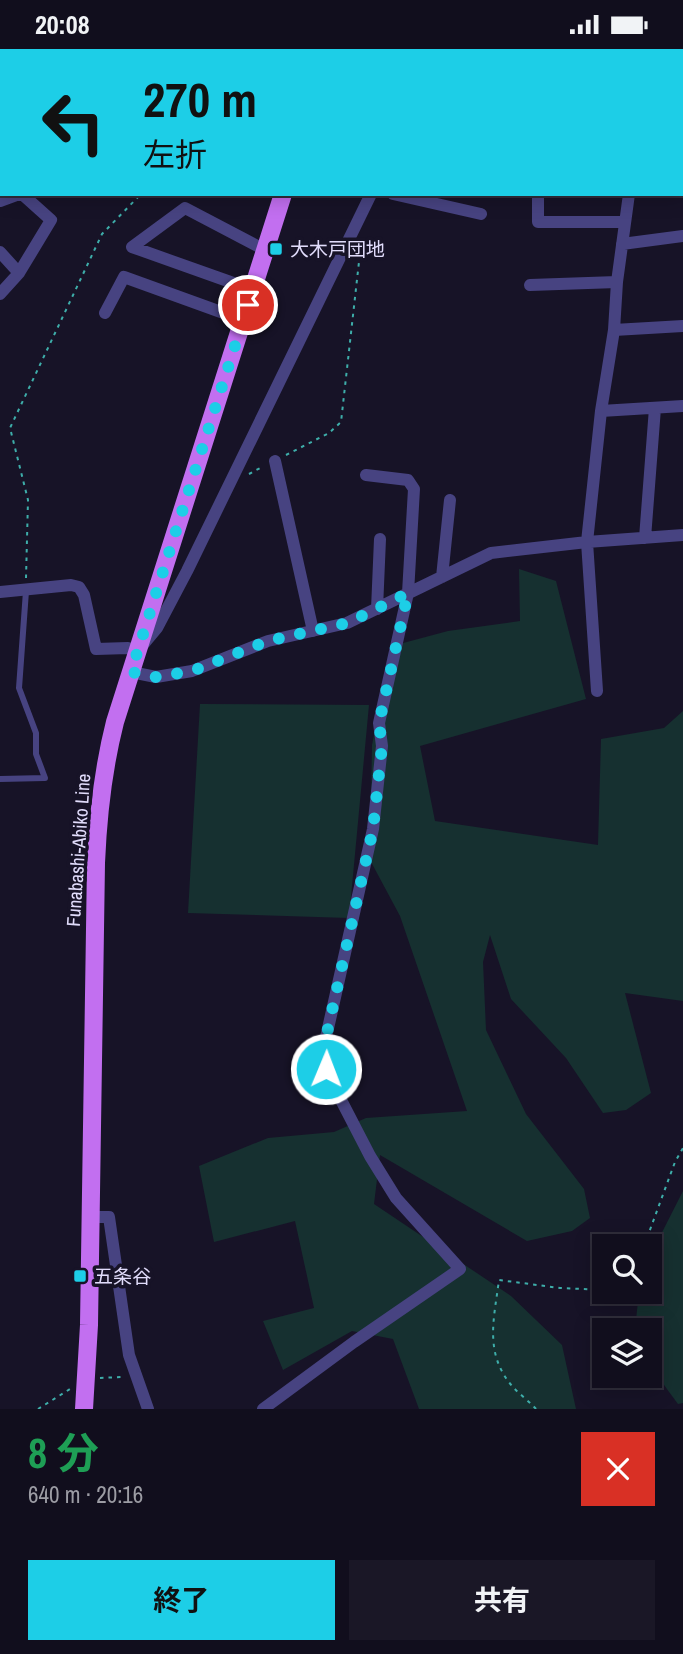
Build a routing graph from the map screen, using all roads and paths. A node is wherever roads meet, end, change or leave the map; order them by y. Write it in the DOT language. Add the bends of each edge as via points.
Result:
graph roads {
  1 [pos="23,196"];
  2 [pos="139,196"];
  3 [pos="283,196"];
  4 [pos="370,196"];
  5 [pos="402,196"];
  6 [pos="538,196"];
  7 [pos="629,196"];
  8 [pos="481,214"];
  9 [pos="625,222"];
  10 [pos="683,236"];
  11 [pos="622,244"];
  12 [pos="361,246"];
  13 [pos="265,250"];
  14 [pos="0,252"];
  15 [pos="19,272"];
  16 [pos="617,282"];
  17 [pos="530,285"];
  18 [pos="253,290"];
  19 [pos="0,294"];
  20 [pos="105,313"];
  21 [pos="243,320"];
  22 [pos="683,326"];
  23 [pos="614,330"];
  24 [pos="683,406"];
  25 [pos="655,408"];
  26 [pos="601,411"];
  27 [pos="275,461"];
  28 [pos="366,475"];
  29 [pos="229,485"];
  30 [pos="450,500"];
  31 [pos="683,535"];
  32 [pos="645,538"];
  33 [pos="380,539"];
  34 [pos="587,542"];
  35 [pos="442,577"];
  36 [pos="26,591"];
  37 [pos="0,592"];
  38 [pos="408,593"];
  39 [pos="377,608"];
  40 [pos="313,631"];
  41 [pos="137,652"];
  42 [pos="131,672"];
  43 [pos="597,691"];
  44 [pos="0,779"];
  45 [pos="683,1148"];
  46 [pos="90,1217"];
  47 [pos="648,1234"];
  48 [pos="592,1290"];
  49 [pos="84,1409"];
  50 [pos="148,1409"];
  51 [pos="263,1409"];
  52 [pos="536,1409"];
  1 -- 15 [label="street" via="51,220"];
  2 -- 36 [label="path" via="102,234 10,428 28,500"];
  3 -- 13 [label="main road, Funabashi-Abiko Line"];
  4 -- 29 [label="street"];
  5 -- 8 [label="street"];
  6 -- 9 [label="street" via="538,222"];
  7 -- 9 [label="street"];
  9 -- 11 [label="street"];
  10 -- 11 [label="street"];
  11 -- 16 [label="street"];
  12 -- 27 [label="path" via="341,422 330,433"];
  13 -- 18 [label="main road, Funabashi-Abiko Line"];
  13 -- 18 [label="street" via="185,208 132,247"];
  14 -- 15 [label="street"];
  15 -- 19 [label="street"];
  16 -- 17 [label="street"];
  16 -- 23 [label="street"];
  18 -- 21 [label="main road, Funabashi-Abiko Line"];
  20 -- 21 [label="street" via="124,277"];
  21 -- 41 [label="main road, Funabashi-Abiko Line"];
  22 -- 23 [label="street"];
  23 -- 26 [label="street"];
  24 -- 25 [label="street"];
  25 -- 26 [label="street"];
  25 -- 32 [label="street"];
  26 -- 34 [label="street"];
  27 -- 29 [label="path"];
  27 -- 40 [label="street"];
  28 -- 38 [label="street" via="408,480 414,489"];
  29 -- 41 [label="street" via="157,628"];
  30 -- 35 [label="street"];
  31 -- 32 [label="street"];
  32 -- 34 [label="street"];
  33 -- 39 [label="street"];
  34 -- 35 [label="street" via="491,554"];
  34 -- 43 [label="street"];
  35 -- 38 [label="street"];
  36 -- 37 [label="street"];
  36 -- 41 [label="street" via="79,587 96,649 128,647"];
  36 -- 44 [label="lane" via="19,688 36,733 36,754 45,778"];
  38 -- 39 [label="street"];
  38 -- 51 [label="street" via="379,723 382,746 373,829 322,1055 370,1156 396,1198 460,1269"];
  39 -- 40 [label="street" via="348,623"];
  40 -- 42 [label="street" via="268,641 192,671 156,677"];
  41 -- 42 [label="main road, Funabashi-Abiko Line"];
  42 -- 46 [label="main road, Funabashi-Abiko Line" via="106,757 98,811"];
  45 -- 47 [label="path"];
  46 -- 49 [label="main road, Funabashi-Abiko Line"];
  46 -- 50 [label="street" via="109,1217 129,1355"];
  48 -- 52 [label="path" via="499,1280 491,1339 499,1366"];
}
